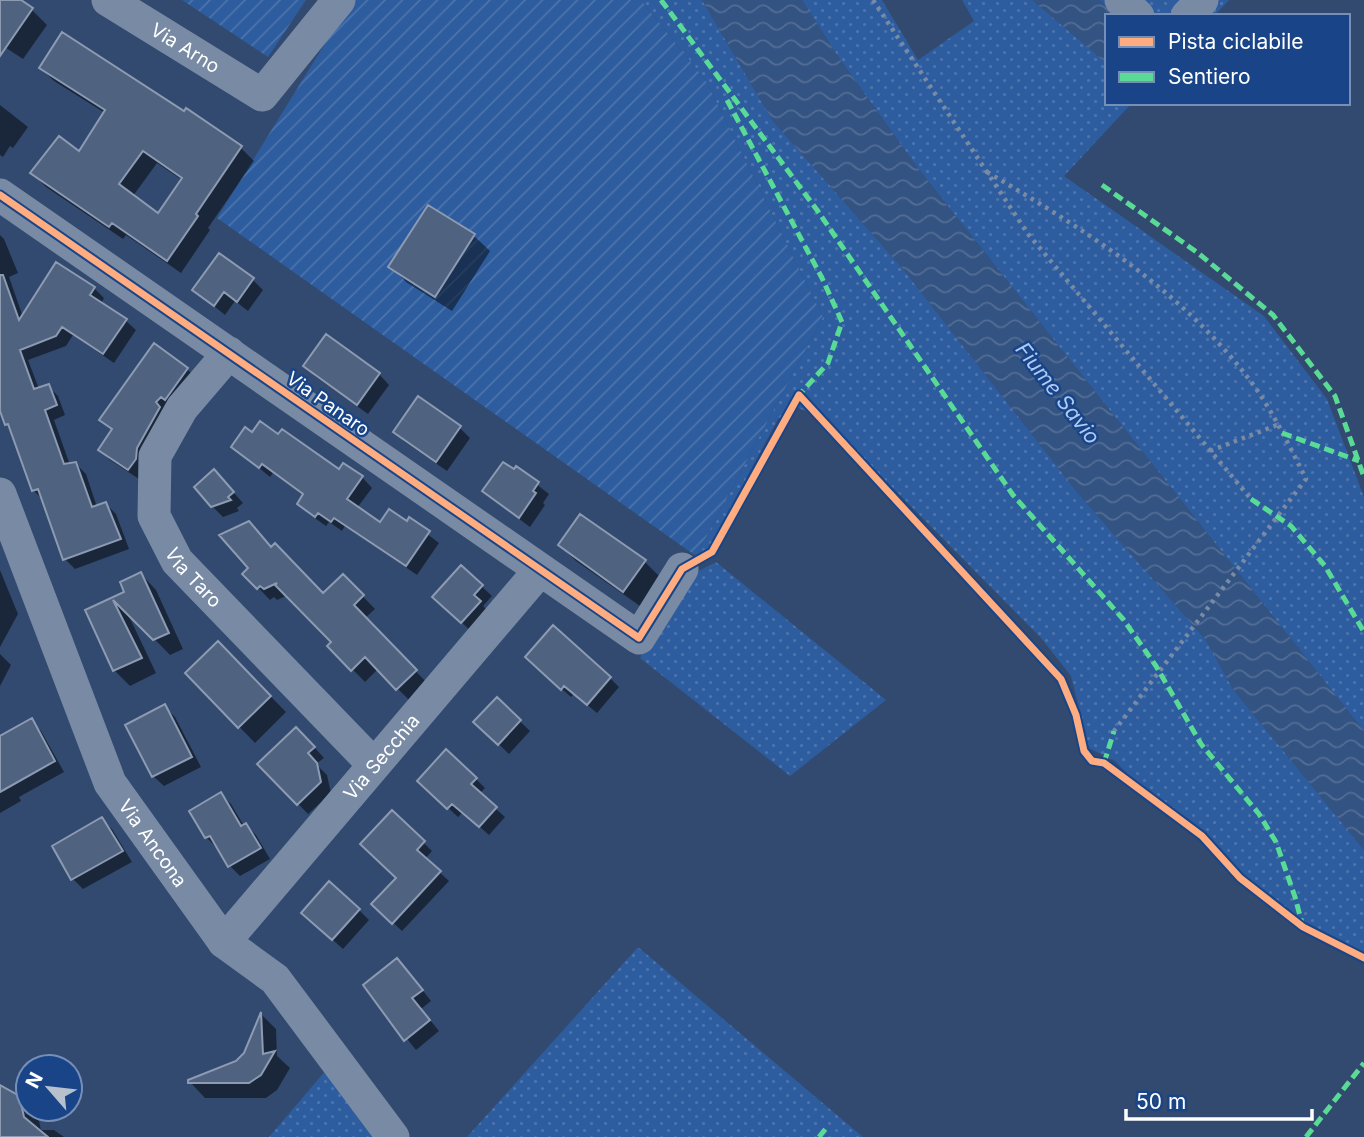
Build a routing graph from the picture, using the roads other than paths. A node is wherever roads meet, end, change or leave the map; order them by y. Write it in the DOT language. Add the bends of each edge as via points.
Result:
graph roads {
  1 [pos="108,0"];
  2 [pos="339,0"];
  3 [pos="1121,0"];
  4 [pos="1202,0"];
  5 [pos="1136,14"];
  6 [pos="1189,14"];
  7 [pos="0,195"];
  8 [pos="229,353"];
  9 [pos="0,494"];
  10 [pos="682,569"];
  11 [pos="540,570"];
  12 [pos="374,765"];
  13 [pos="224,942"];
  14 [pos="393,1137"];
  1 -- 2 [label="street, Via Arno" via="261,95"];
  3 -- 5 [label="street"];
  4 -- 6 [label="street"];
  7 -- 8 [label="street, Via Panaro"];
  8 -- 11 [label="street, Via Panaro"];
  8 -- 12 [label="street, Via Taro" via="182,408 155,456 155,516 177,561"];
  9 -- 13 [label="street, Via Ancona" via="110,783"];
  10 -- 11 [label="street, Via Panaro" via="639,638"];
  11 -- 12 [label="street, Via Secchia"];
  12 -- 13 [label="street, Via Secchia"];
  13 -- 14 [label="street, Via Ancona" via="275,979"];
}
